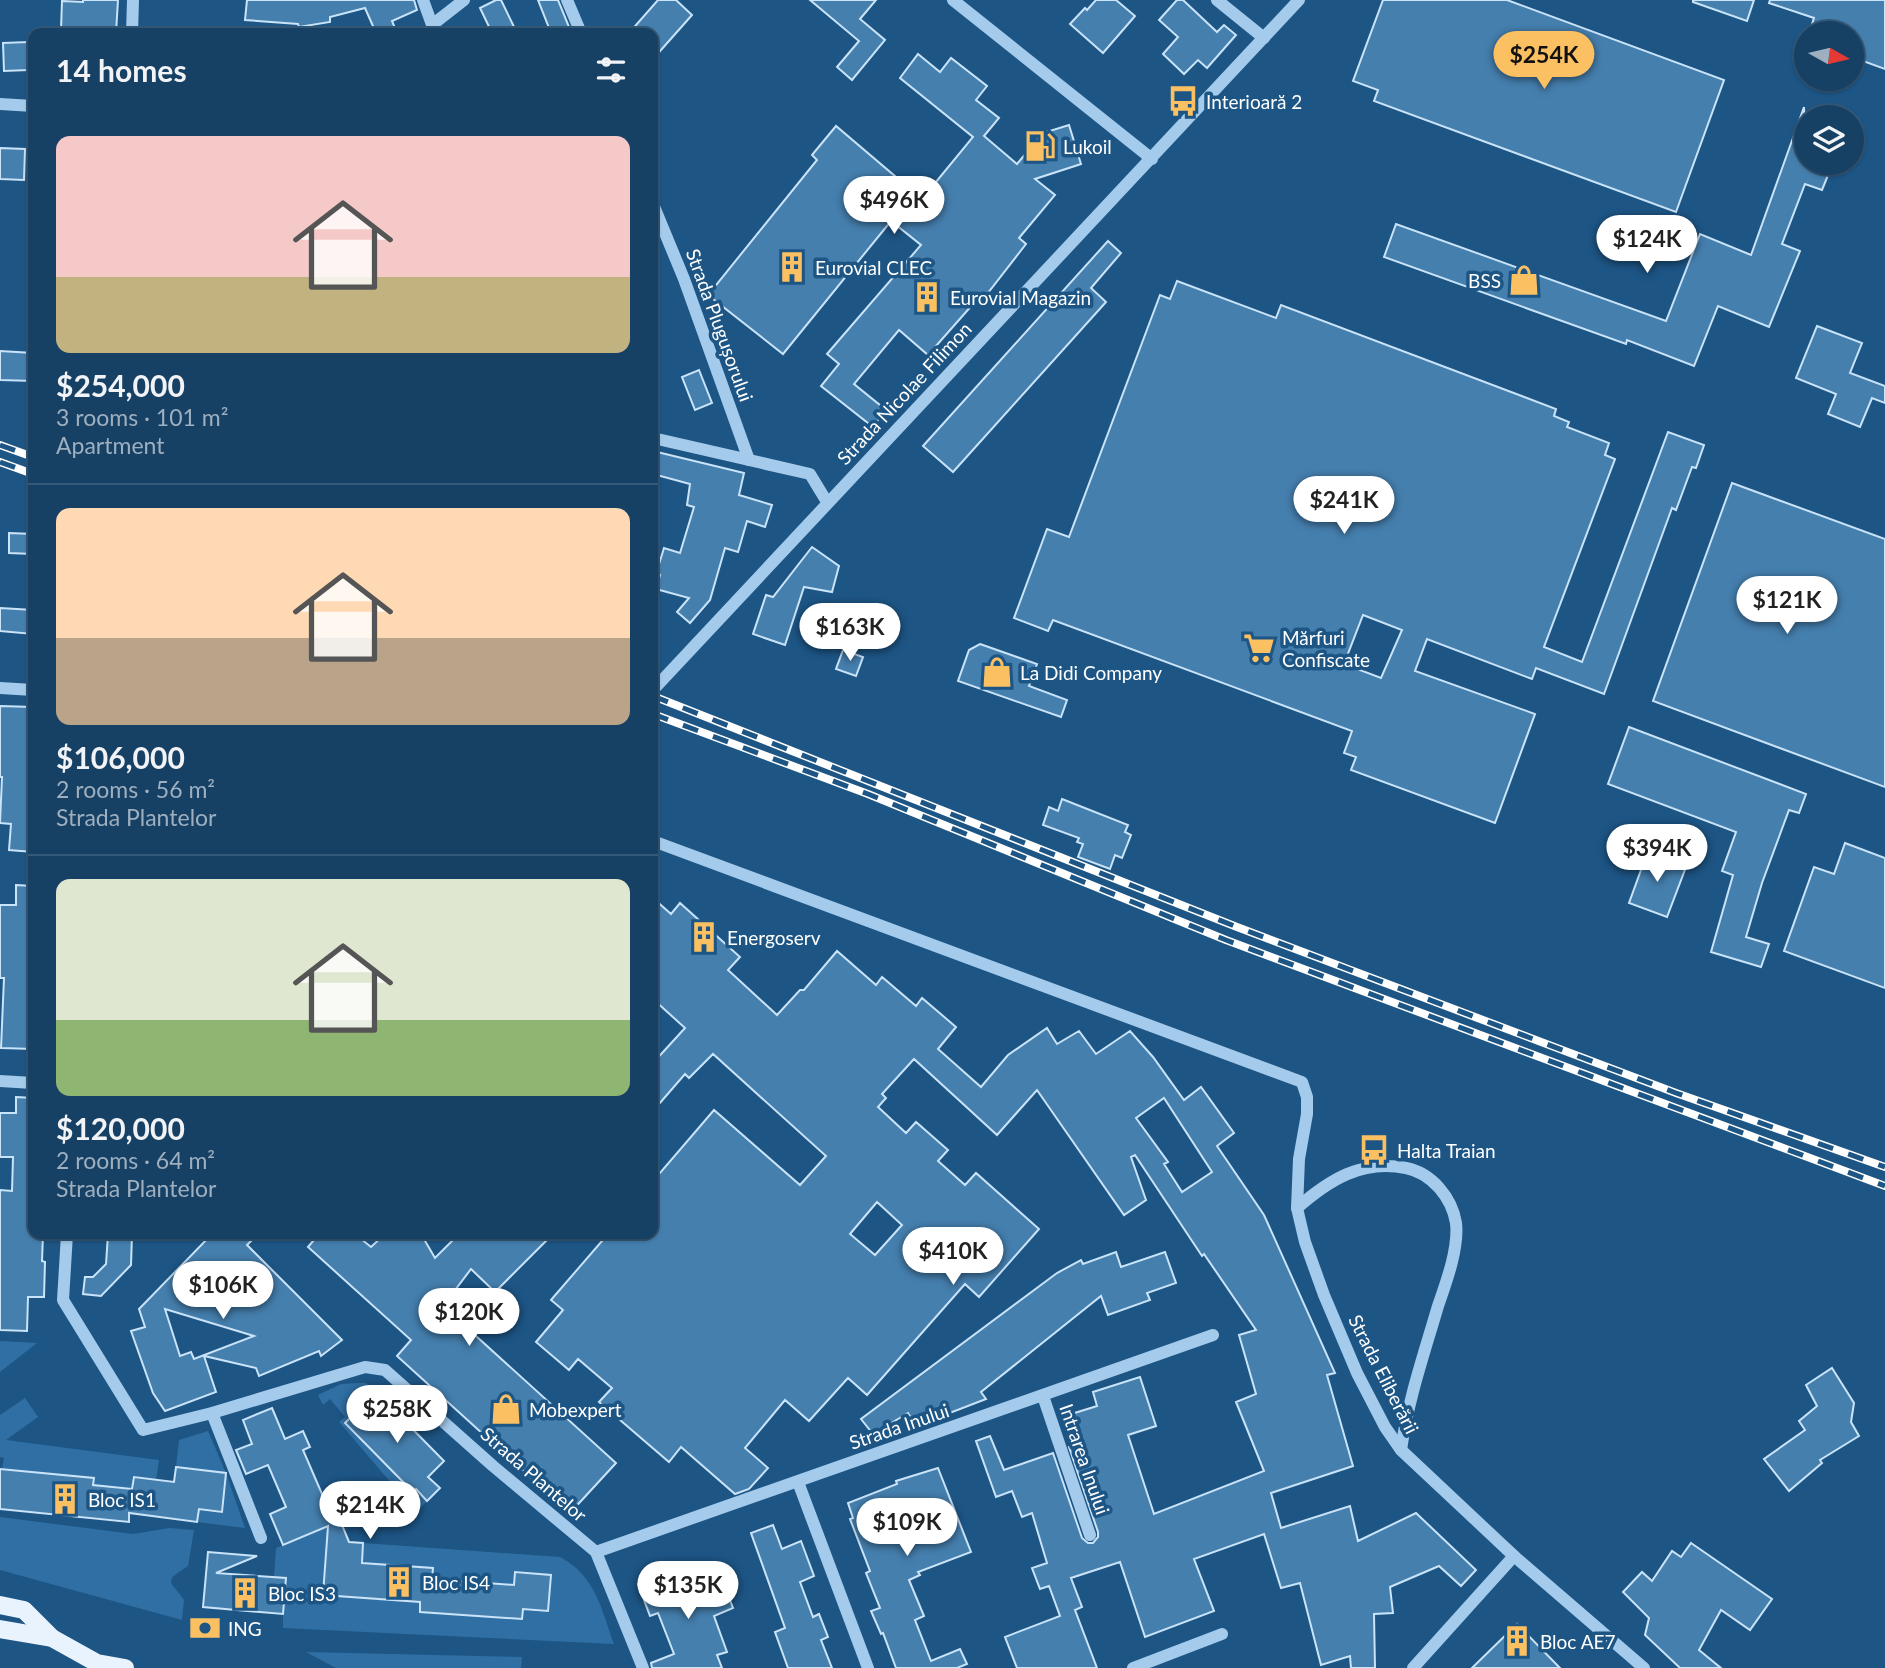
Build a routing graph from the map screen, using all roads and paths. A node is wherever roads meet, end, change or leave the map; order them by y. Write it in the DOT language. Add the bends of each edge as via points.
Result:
graph roads {
  1 [pos="133,0"];
  2 [pos="423,0"];
  3 [pos="464,0"];
  4 [pos="567,0"];
  5 [pos="953,0"];
  6 [pos="1217,0"];
  7 [pos="1299,0"];
  8 [pos="132,28"];
  9 [pos="434,28"];
  10 [pos="435,28"];
  11 [pos="579,28"];
  12 [pos="1264,38"];
  13 [pos="0,104"];
  14 [pos="28,106"];
  15 [pos="1153,159"];
  16 [pos="658,216"];
  17 [pos="658,440"];
  18 [pos="749,460"];
  19 [pos="827,502"];
  20 [pos="658,685"];
  21 [pos="0,688"];
  22 [pos="28,690"];
  23 [pos="658,843"];
  24 [pos="0,1081"];
  25 [pos="28,1083"];
  26 [pos="1297,1208"];
  27 [pos="67,1239"];
  28 [pos="1213,1335"];
  29 [pos="1043,1396"];
  30 [pos="212,1413"];
  31 [pos="1401,1450"];
  32 [pos="798,1482"];
  33 [pos="1090,1535"];
  34 [pos="261,1538"];
  35 [pos="596,1552"];
  36 [pos="1514,1556"];
  37 [pos="0,1605"];
  38 [pos="0,1629"];
  39 [pos="1222,1634"];
  40 [pos="52,1638"];
  41 [pos="97,1663"];
  42 [pos="74,1668"];
  43 [pos="125,1668"];
  44 [pos="643,1668"];
  45 [pos="868,1668"];
  46 [pos="1133,1668"];
  47 [pos="1413,1668"];
  48 [pos="1644,1668"];
  1 -- 8 [label="street"];
  2 -- 9 [label="street"];
  3 -- 10 [label="street"];
  4 -- 11 [label="street"];
  5 -- 15 [label="street"];
  6 -- 12 [label="street"];
  7 -- 12 [label="street, Strada Nicolae Filimon"];
  12 -- 15 [label="street, Strada Nicolae Filimon"];
  13 -- 14 [label="street"];
  15 -- 19 [label="street, Strada Nicolae Filimon"];
  16 -- 18 [label="street, Strada Plugușorului"];
  17 -- 18 [label="street"];
  18 -- 19 [label="street" via="810,474"];
  19 -- 20 [label="street, Strada Nicolae Filimon"];
  21 -- 22 [label="street"];
  23 -- 26 [label="street, Strada Eliberării" via="1302,1082 1307,1114"];
  24 -- 25 [label="street"];
  26 -- 31 [label="street, Strada Eliberării" via="1324,1295 1385,1427"];
  26 -- 31 [label="street" via="1321,1187 1349,1172 1381,1164 1409,1168 1434,1181 1448,1199 1456,1225 1452,1262 1406,1411"];
  27 -- 30 [label="street, Strada Plantelor" via="63,1300 143,1430"];
  28 -- 29 [label="street, Strada Inului"];
  29 -- 32 [label="street, Strada Inului"];
  29 -- 33 [label="street, Intrarea Inului"];
  30 -- 34 [label="street"];
  30 -- 35 [label="street, Strada Plantelor" via="365,1367 385,1370"];
  31 -- 36 [label="street, Strada Eliberării"];
  32 -- 35 [label="street, Strada Inului"];
  32 -- 45 [label="street"];
  35 -- 44 [label="street, Strada Plantelor"];
  36 -- 47 [label="street"];
  36 -- 48 [label="street, Strada Eliberării"];
  37 -- 40 [label="main road" via="24,1610"];
  38 -- 40 [label="main road"];
  39 -- 46 [label="street"];
  40 -- 41 [label="main road"];
  41 -- 42 [label="main road"];
  41 -- 43 [label="main road"];
}
